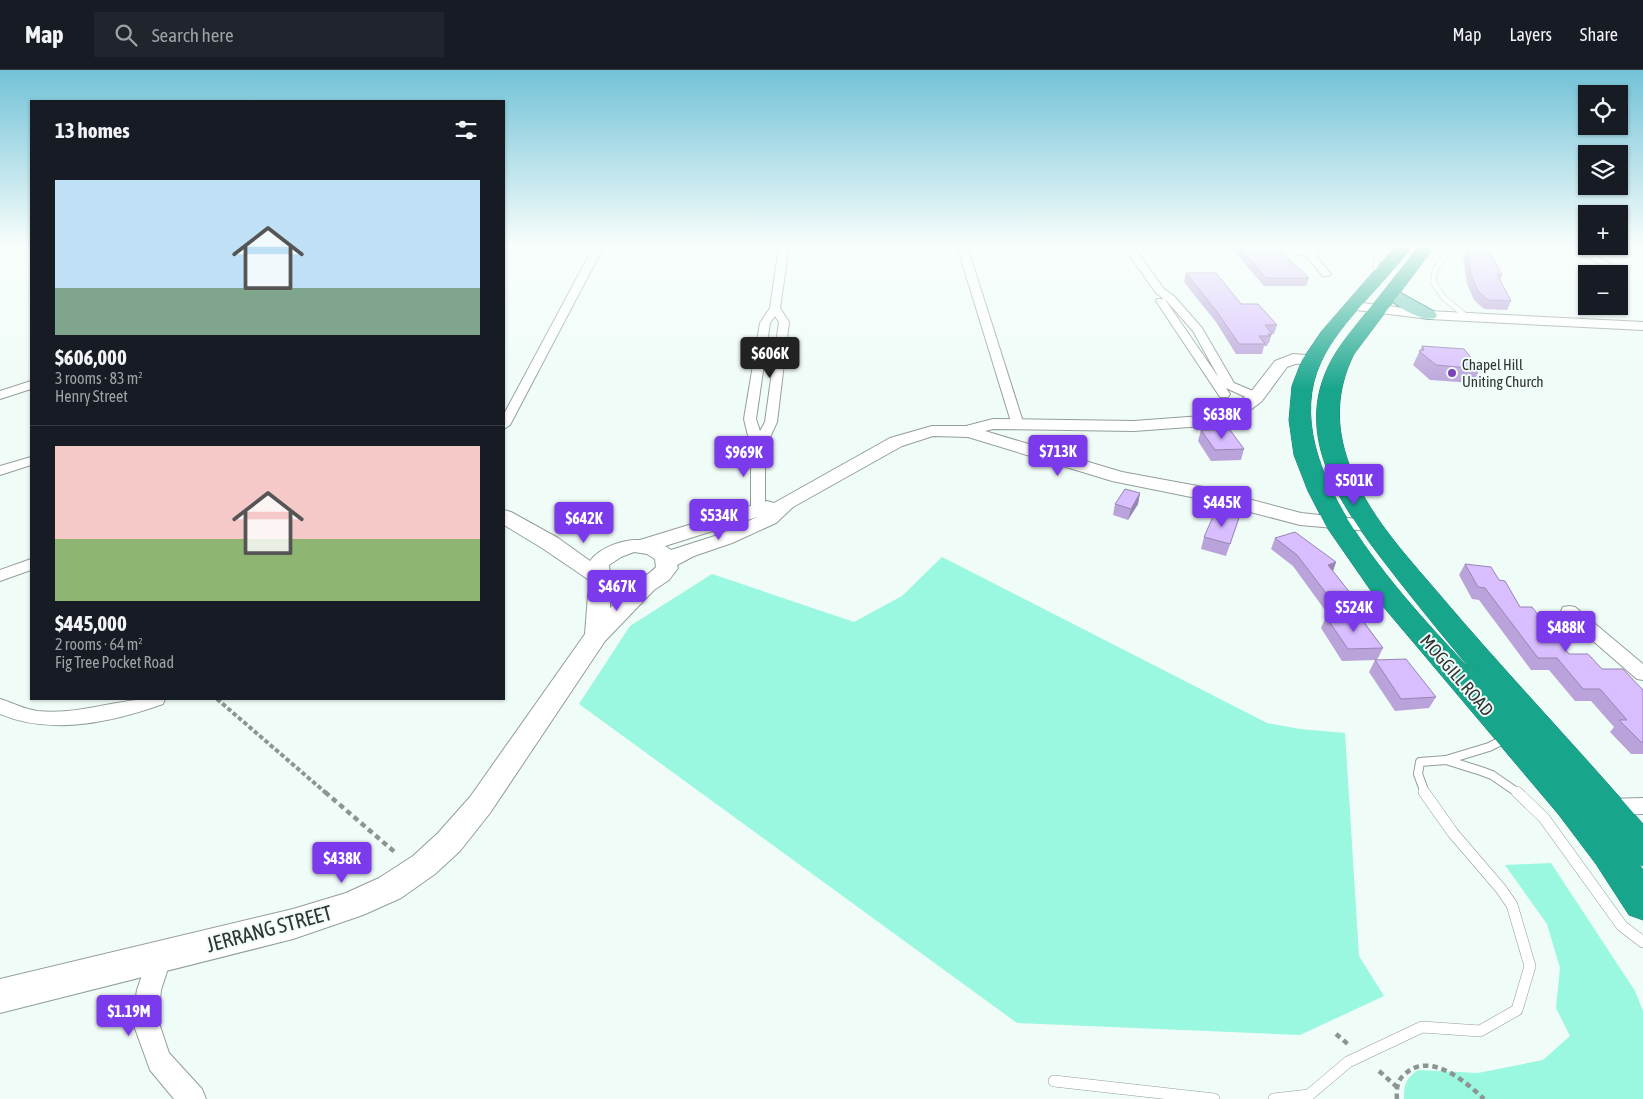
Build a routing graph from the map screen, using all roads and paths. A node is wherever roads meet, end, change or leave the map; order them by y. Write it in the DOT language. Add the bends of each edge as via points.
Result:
graph roads {
  1 [pos="574,294"];
  2 [pos="778,294"];
  3 [pos="977,294"];
  4 [pos="1160,294"];
  5 [pos="1364,294"];
  6 [pos="1391,294"];
  7 [pos="1395,294"];
  8 [pos="1441,294"];
  9 [pos="1353,306"];
  10 [pos="776,308"];
  11 [pos="1379,310"];
  12 [pos="1429,315"];
  13 [pos="1467,317"];
  14 [pos="1643,326"];
  15 [pos="1313,359"];
  16 [pos="30,385"];
  17 [pos="0,395"];
  18 [pos="1251,401"];
  19 [pos="505,423"];
  20 [pos="1018,425"];
  21 [pos="969,432"];
  22 [pos="758,448"];
  23 [pos="30,461"];
  24 [pos="0,471"];
  25 [pos="763,514"];
  26 [pos="505,517"];
  27 [pos="1337,523"];
  28 [pos="1369,525"];
  29 [pos="550,543"];
  30 [pos="634,547"];
  31 [pos="667,562"];
  32 [pos="30,564"];
  33 [pos="0,576"];
  34 [pos="601,579"];
  35 [pos="645,586"];
  36 [pos="1569,611"];
  37 [pos="597,635"];
  38 [pos="1643,674"];
  39 [pos="153,700"];
  40 [pos="218,700"];
  41 [pos="0,706"];
  42 [pos="1511,736"];
  43 [pos="1446,760"];
  44 [pos="1643,806"];
  45 [pos="1608,807"];
  46 [pos="1643,850"];
  47 [pos="397,854"];
  48 [pos="1643,903"];
  49 [pos="1643,942"];
  50 [pos="160,956"];
  51 [pos="0,996"];
  52 [pos="1336,1034"];
  53 [pos="1349,1045"];
  54 [pos="1379,1071"];
  55 [pos="1054,1081"];
  56 [pos="1397,1087"];
  57 [pos="192,1099"];
  58 [pos="1214,1099"];
  59 [pos="1274,1099"];
  60 [pos="1397,1099"];
  61 [pos="1484,1099"];
  1 -- 19 [label="street"];
  2 -- 10 [label="street"];
  3 -- 20 [label="street"];
  4 -- 18 [label="street" via="1159,298 1220,390 1229,398"];
  5 -- 9 [label="highway, MOGGILL ROAD"];
  6 -- 11 [label="highway, MOGGILL ROAD"];
  7 -- 12 [label="main road"];
  8 -- 13 [label="lane"];
  9 -- 11 [label="main road"];
  9 -- 15 [label="highway, MOGGILL ROAD"];
  10 -- 22 [label="street" via="765,323 750,419"];
  10 -- 22 [label="street" via="784,322 771,422"];
  11 -- 12 [label="main road"];
  11 -- 28 [label="highway, MOGGILL ROAD" via="1345,352 1329,388 1327,414 1338,466"];
  12 -- 13 [label="main road"];
  13 -- 14 [label="main road"];
  15 -- 18 [label="main road" via="1293,359 1281,364"];
  15 -- 27 [label="highway, MOGGILL ROAD" via="1301,388 1301,432 1316,485"];
  16 -- 17 [label="street"];
  18 -- 20 [label="main road" via="1234,414 1200,423"];
  20 -- 21 [label="main road" via="993,424"];
  21 -- 25 [label="main road" via="932,431 896,442"];
  21 -- 27 [label="main road" via="1119,477 1202,493 1307,520"];
  22 -- 25 [label="street"];
  23 -- 24 [label="street"];
  25 -- 30 [label="main road"];
  25 -- 31 [label="main road" via="725,539 686,551"];
  26 -- 29 [label="main road"];
  27 -- 28 [label="main road"];
  27 -- 42 [label="highway, MOGGILL ROAD" via="1406,616"];
  28 -- 45 [label="highway, MOGGILL ROAD" via="1453,630"];
  29 -- 30 [label="main road" via="591,549"];
  29 -- 34 [label="main road"];
  30 -- 31 [label="main road" via="660,552"];
  30 -- 34 [label="main road" via="613,551 600,563 597,569"];
  31 -- 35 [label="main road" via="663,575"];
  32 -- 33 [label="street"];
  34 -- 35 [label="main road" via="622,589"];
  34 -- 37 [label="main road"];
  35 -- 37 [label="main road, JERRANG STREET"];
  36 -- 38 [label="street"];
  37 -- 50 [label="main road, JERRANG STREET" via="480,805 449,842 424,865 390,888 352,905 293,924"];
  39 -- 41 [label="street" via="134,707 38,718 10,712"];
  40 -- 47 [label="path"];
  42 -- 43 [label="lane" via="1489,747"];
  42 -- 48 [label="highway, MOGGILL ROAD" via="1578,812"];
  43 -- 49 [label="lane" via="1492,775 1524,798 1544,818 1622,926"];
  43 -- 59 [label="lane" via="1420,762 1418,775 1437,814 1511,902 1530,967 1517,1010 1480,1031 1422,1028 1348,1062 1309,1095"];
  44 -- 45 [label="street"];
  45 -- 46 [label="highway, MOGGILL ROAD"];
  50 -- 51 [label="main road, JERRANG STREET"];
  50 -- 57 [label="street" via="149,990 145,1020 159,1061"];
  52 -- 53 [label="path"];
  54 -- 56 [label="path"];
  55 -- 58 [label="lane"];
  56 -- 60 [label="path"];
  56 -- 61 [label="path" via="1407,1070 1420,1066 1435,1067 1470,1084"];
}
